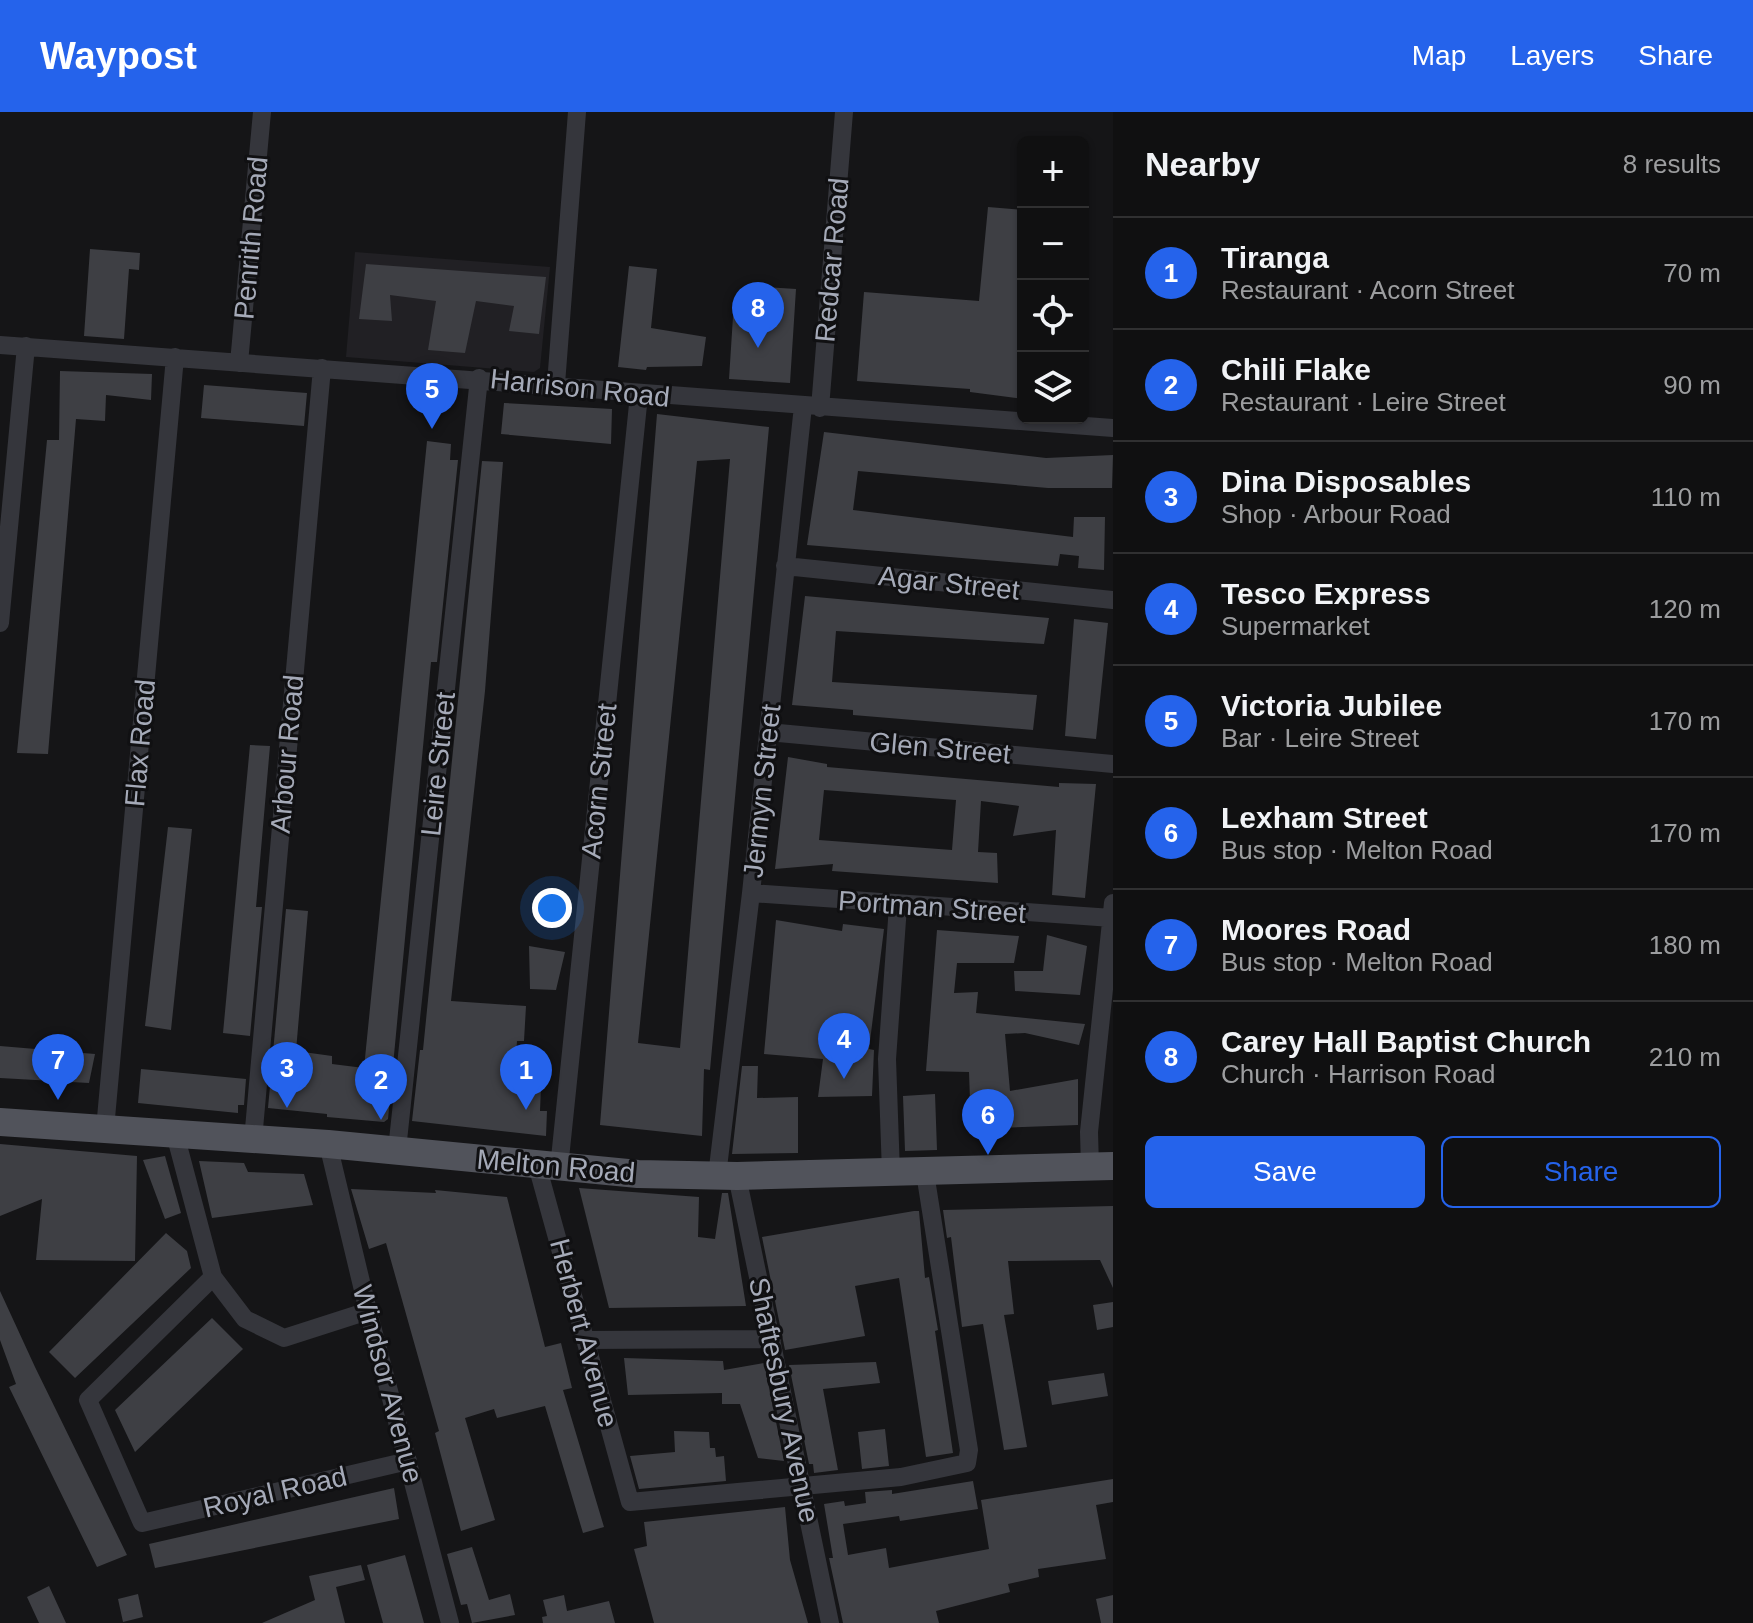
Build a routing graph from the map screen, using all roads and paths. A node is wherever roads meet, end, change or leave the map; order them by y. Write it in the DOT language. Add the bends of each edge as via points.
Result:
graph roads {
  1 [pos="262,112"];
  2 [pos="577,112"];
  3 [pos="844,112"];
  4 [pos="0,345"];
  5 [pos="26,346"];
  6 [pos="175,357"];
  7 [pos="239,363"];
  8 [pos="322,368"];
  9 [pos="479,378"];
  10 [pos="556,384"];
  11 [pos="639,395"];
  12 [pos="811,407"];
  13 [pos="1113,428"];
  14 [pos="785,566"];
  15 [pos="1113,600"];
  16 [pos="0,623"];
  17 [pos="768,732"];
  18 [pos="1113,764"];
  19 [pos="751,893"];
  20 [pos="1113,903"];
  21 [pos="898,906"];
  22 [pos="1112,918"];
  23 [pos="0,1122"];
  24 [pos="105,1129"];
  25 [pos="175,1134"];
  26 [pos="253,1140"];
  27 [pos="328,1144"];
  28 [pos="397,1150"];
  29 [pos="548,1166"];
  30 [pos="1101,1167"];
  31 [pos="891,1173"];
  32 [pos="925,1173"];
  33 [pos="727,1176"];
  34 [pos="213,1277"];
  35 [pos="368,1311"];
  36 [pos="772,1339"];
  37 [pos="586,1340"];
  38 [pos="408,1461"];
  39 [pos="802,1487"];
  40 [pos="450,1623"];
  41 [pos="830,1623"];
  1 -- 7 [label="street, Penrith Road"];
  2 -- 10 [label="street"];
  3 -- 12 [label="street, Redcar Road"];
  4 -- 5 [label="street, Harrison Road"];
  5 -- 6 [label="street, Harrison Road"];
  5 -- 16 [label="street"];
  6 -- 7 [label="street, Harrison Road"];
  6 -- 24 [label="street, Flax Road"];
  7 -- 8 [label="street, Harrison Road"];
  8 -- 9 [label="street, Harrison Road"];
  8 -- 26 [label="street, Arbour Road"];
  9 -- 10 [label="street, Harrison Road"];
  9 -- 28 [label="street, Leire Street"];
  10 -- 11 [label="street, Harrison Road"];
  11 -- 12 [label="street, Harrison Road"];
  11 -- 29 [label="street, Acorn Street"];
  12 -- 13 [label="street, Harrison Road"];
  12 -- 14 [label="street, Jermyn Street"];
  14 -- 15 [label="street, Agar Street"];
  14 -- 17 [label="street, Jermyn Street"];
  17 -- 18 [label="street, Glen Street"];
  17 -- 19 [label="street, Jermyn Street"];
  19 -- 21 [label="street, Portman Street"];
  19 -- 33 [label="street, Jermyn Street"];
  20 -- 22 [label="street"];
  21 -- 22 [label="street, Portman Street"];
  21 -- 31 [label="street" via="887,1059"];
  22 -- 30 [label="street" via="1089,1132"];
  23 -- 24 [label="main road, Melton Road"];
  24 -- 25 [label="main road, Melton Road"];
  25 -- 26 [label="main road, Melton Road"];
  25 -- 34 [label="street"];
  26 -- 27 [label="main road, Melton Road"];
  27 -- 28 [label="main road, Melton Road"];
  27 -- 35 [label="street, Windsor Avenue"];
  28 -- 29 [label="main road, Melton Road"];
  29 -- 33 [label="main road, Melton Road"];
  29 -- 37 [label="street, Herbert Avenue"];
  30 -- 32 [label="main road, Melton Road"];
  31 -- 32 [label="main road, Melton Road"];
  31 -- 33 [label="main road, Melton Road"];
  32 -- 39 [label="street" via="967,1463 901,1477"];
  33 -- 36 [label="street, Shaftesbury Avenue"];
  34 -- 35 [label="street" via="245,1319 284,1338"];
  34 -- 38 [label="street, Royal Road" via="88,1400 142,1523"];
  35 -- 38 [label="street, Windsor Avenue"];
  36 -- 37 [label="street"];
  36 -- 39 [label="street, Shaftesbury Avenue"];
  37 -- 39 [label="street, Herbert Avenue" via="630,1502"];
  38 -- 40 [label="street, Windsor Avenue"];
  39 -- 41 [label="street, Shaftesbury Avenue"];
}
